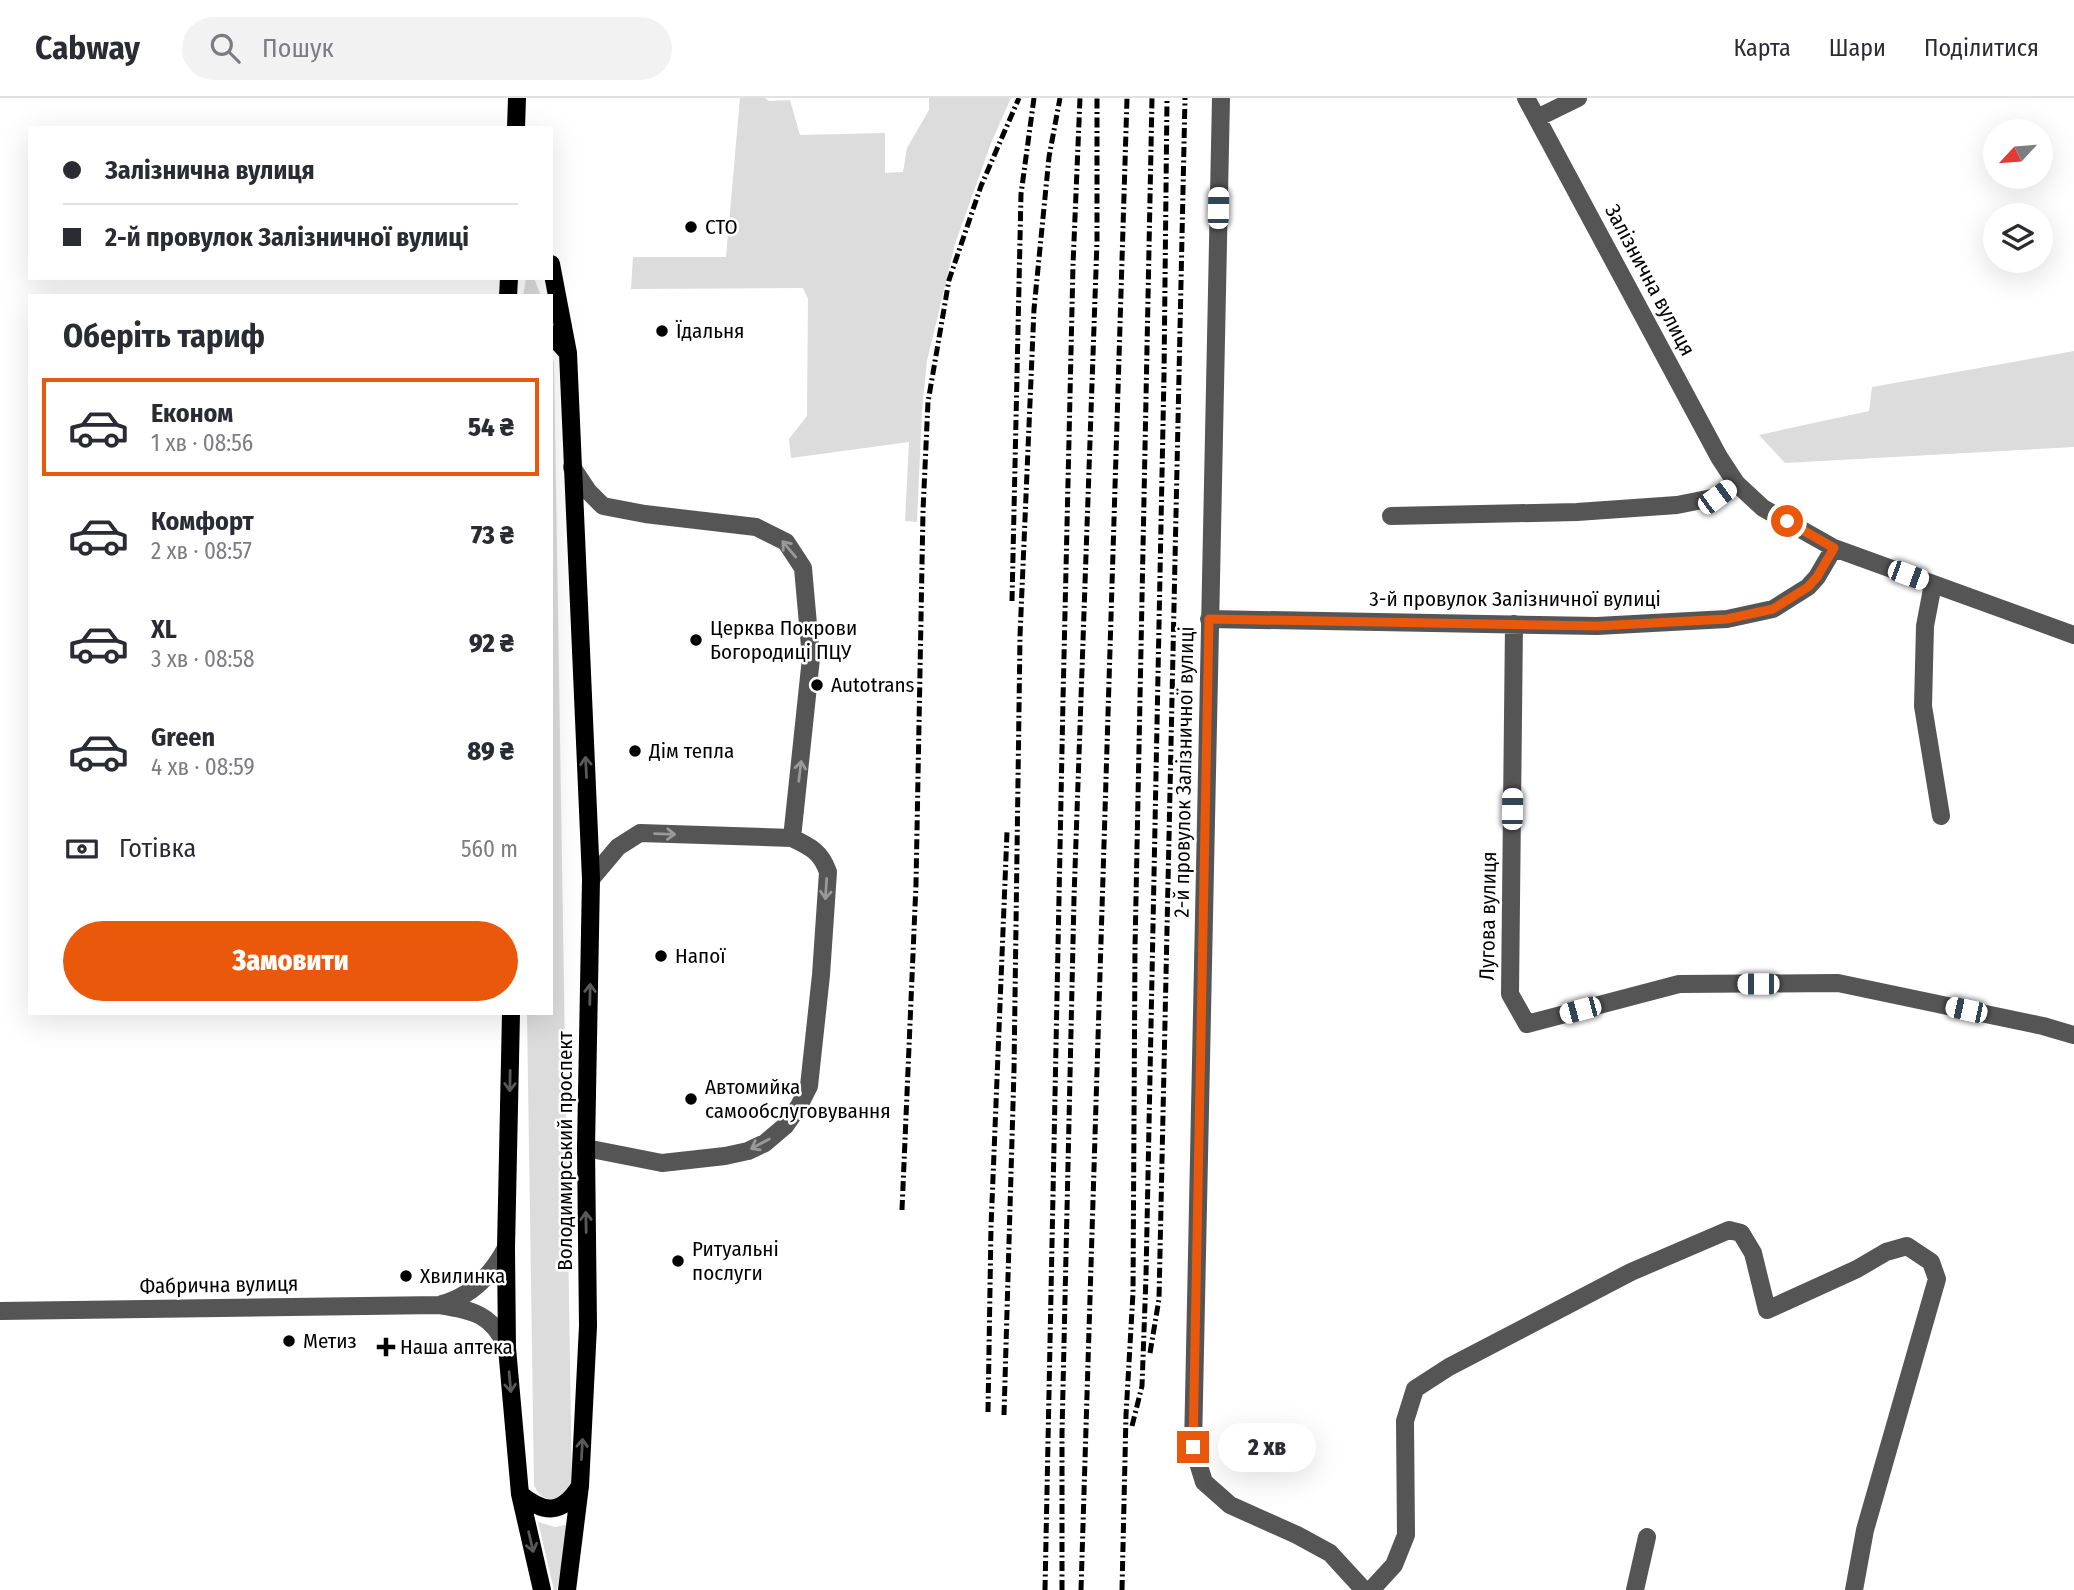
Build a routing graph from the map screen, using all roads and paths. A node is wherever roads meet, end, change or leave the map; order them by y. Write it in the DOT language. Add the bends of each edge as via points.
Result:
graph roads {
  1 [pos="1221,98"];
  2 [pos="1526,98"];
  3 [pos="1578,98"];
  4 [pos="517,101"];
  5 [pos="1537,118"];
  6 [pos="516,126"];
  7 [pos="523,126"];
  8 [pos="553,274"];
  9 [pos="553,336"];
  10 [pos="568,353"];
  11 [pos="572,467"];
  12 [pos="1736,483"];
  13 [pos="1391,516"];
  14 [pos="1834,548"];
  15 [pos="1933,584"];
  16 [pos="1209,619"];
  17 [pos="1514,624"];
  18 [pos="2074,635"];
  19 [pos="1941,816"];
  20 [pos="792,838"];
  21 [pos="591,880"];
  22 [pos="512,1015"];
  23 [pos="2074,1035"];
  24 [pos="586,1148"];
  25 [pos="506,1248"];
  26 [pos="477,1286"];
  27 [pos="439,1305"];
  28 [pos="0,1311"];
  29 [pos="475,1313"];
  30 [pos="507,1348"];
  31 [pos="580,1486"];
  32 [pos="520,1494"];
  33 [pos="1647,1537"];
  34 [pos="542,1590"];
  35 [pos="567,1590"];
  36 [pos="1364,1590"];
  37 [pos="1371,1590"];
  38 [pos="1634,1590"];
  39 [pos="1854,1590"];
  1 -- 16 [label="street, 2-й провулок Залізничної вулиці"];
  2 -- 5 [label="street, Залізнична вулиця"];
  3 -- 5 [label="street"];
  4 -- 6 [label="main road"];
  4 -- 7 [label="main road"];
  5 -- 12 [label="street, Залізнична вулиця"];
  8 -- 10 [label="main road, Володимирський проспект"];
  9 -- 10 [label="main road"];
  10 -- 11 [label="main road, Володимирський проспект"];
  20 -- 11 [label="street, one-way" via="811,658 803,568 786,542 756,527 603,506"];
  21 -- 11 [label="main road, Володимирський проспект, one-way"];
  12 -- 13 [label="street" via="1717,497 1677,505"];
  12 -- 14 [label="street, Залізнична вулиця" via="1763,508"];
  14 -- 15 [label="street, Залізнична вулиця"];
  14 -- 17 [label="street, 3-й провулок Залізничної вулиці" via="1808,587 1773,609 1727,619 1597,626"];
  15 -- 18 [label="street, Залізнична вулиця"];
  15 -- 19 [label="street" via="1925,626 1923,706"];
  16 -- 17 [label="street, 3-й провулок Залізничної вулиці"];
  16 -- 36 [label="street, 2-й провулок Залізничної вулиці" via="1193,1447 1204,1482 1230,1505 1331,1553"];
  17 -- 23 [label="street, Лугова вулиця" via="1510,994 1527,1024 1679,984 1838,983"];
  21 -- 20 [label="street, one-way" via="618,847 640,834"];
  20 -- 24 [label="street, one-way" via="812,847 828,872 809,1086 799,1106 765,1143 725,1156 662,1163"];
  24 -- 21 [label="main road, Володимирський проспект, one-way"];
  22 -- 25 [label="main road, one-way"];
  31 -- 24 [label="main road, Володимирський проспект, one-way" via="588,1326"];
  25 -- 26 [label="street"];
  25 -- 30 [label="main road"];
  26 -- 27 [label="street"];
  26 -- 29 [label="street"];
  27 -- 28 [label="street, Фабрична вулиця"];
  27 -- 29 [label="street"];
  29 -- 30 [label="street" via="501,1333"];
  30 -- 32 [label="main road, one-way"];
  31 -- 32 [label="main road" via="559,1508 547,1510 533,1506"];
  31 -- 35 [label="main road, Володимирський проспект"];
  32 -- 34 [label="main road, one-way"];
  33 -- 38 [label="street"];
  37 -- 39 [label="street" via="1394,1565 1406,1535 1405,1421 1415,1389 1631,1272 1729,1230 1741,1233 1752,1253 1767,1310 1886,1252 1908,1246 1931,1262 1937,1279 1865,1530"];
}
